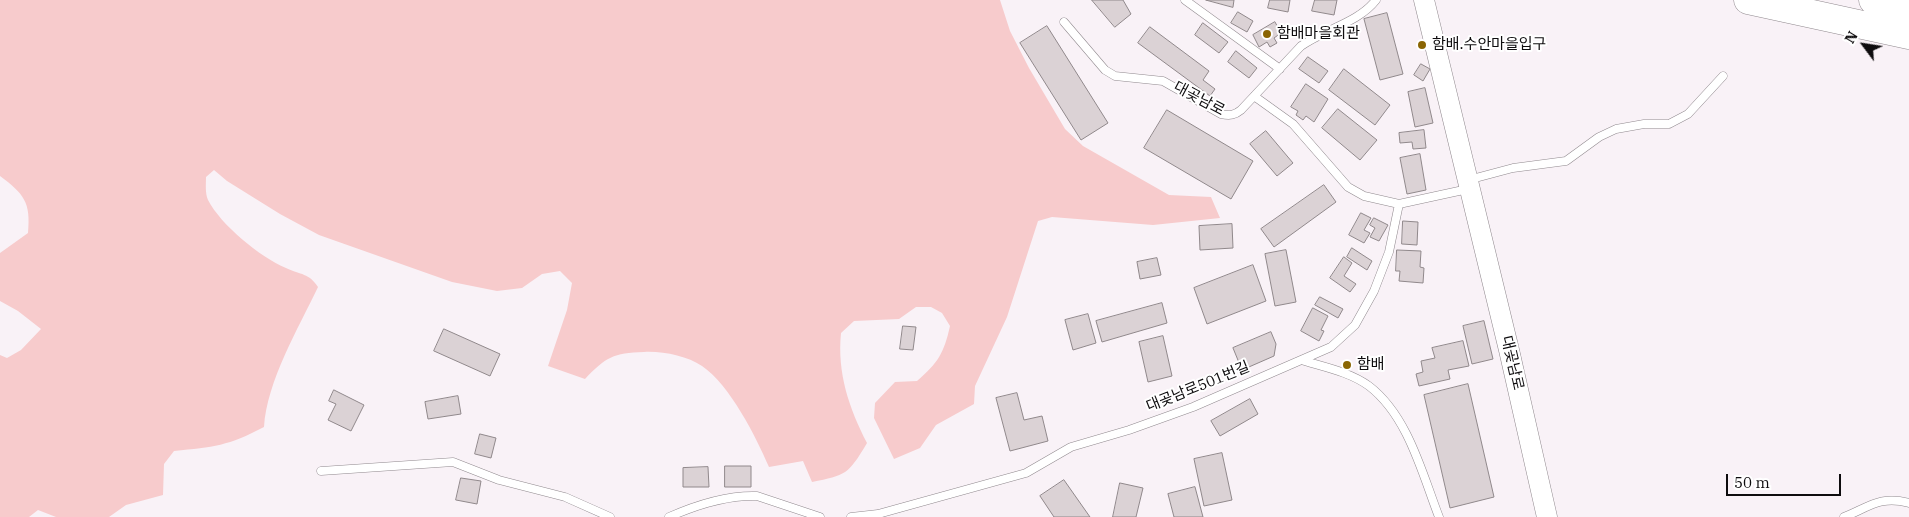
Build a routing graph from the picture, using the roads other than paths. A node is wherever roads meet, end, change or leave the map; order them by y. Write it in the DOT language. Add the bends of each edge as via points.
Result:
graph roads {
  1 [pos="1185,0"];
  2 [pos="1376,0"];
  3 [pos="1424,0"];
  4 [pos="1748,0"];
  5 [pos="1873,0"];
  6 [pos="1909,8"];
  7 [pos="1064,22"];
  8 [pos="1909,35"];
  9 [pos="1280,69"];
  10 [pos="1723,76"];
  11 [pos="1254,96"];
  12 [pos="1469,184"];
  13 [pos="1399,204"];
  14 [pos="1301,360"];
  15 [pos="321,471"];
  16 [pos="1909,503"];
  17 [pos="877,516"];
  18 [pos="610,517"];
  19 [pos="669,517"];
  20 [pos="820,517"];
  21 [pos="851,517"];
  22 [pos="1439,517"];
  23 [pos="1547,517"];
  24 [pos="1844,517"];
  1 -- 9 [label="lane"];
  2 -- 9 [label="lane, 대곶남로" via="1361,14 1301,46"];
  3 -- 12 [label="street, 대곶남로"];
  4 -- 8 [label="highway"];
  5 -- 6 [label="highway"];
  7 -- 11 [label="lane, 대곶남로" via="1105,70 1115,76 1163,80 1228,116 1235,115"];
  9 -- 11 [label="lane, 대곶남로"];
  10 -- 12 [label="lane" via="1688,114 1669,124 1616,129 1566,161 1513,168"];
  11 -- 13 [label="lane" via="1293,124 1348,187 1364,196"];
  12 -- 13 [label="lane"];
  12 -- 23 [label="street, 대곶남로"];
  13 -- 14 [label="lane, 대곶남로501번길" via="1382,271 1364,309 1343,338 1316,355"];
  14 -- 17 [label="lane, 대곶남로501번길" via="1193,407 1071,448 1026,473"];
  14 -- 22 [label="lane" via="1356,379 1378,394 1408,438"];
  15 -- 18 [label="lane" via="453,462 499,480 565,497"];
  16 -- 24 [label="lane" via="1881,500"];
  17 -- 21 [label="lane, 대곶남로501번길"];
  19 -- 20 [label="lane" via="705,504 757,496"];
}
